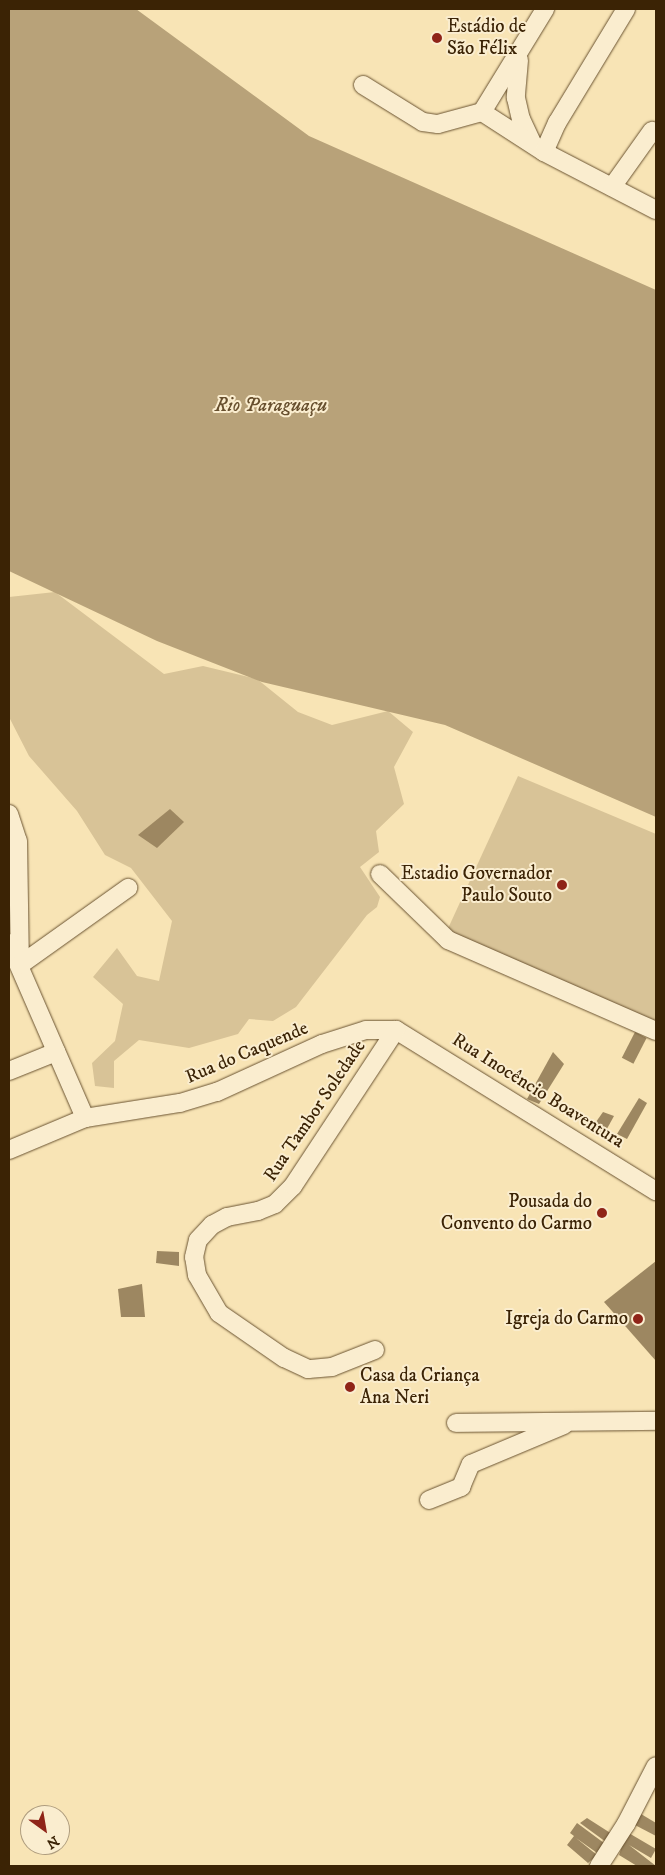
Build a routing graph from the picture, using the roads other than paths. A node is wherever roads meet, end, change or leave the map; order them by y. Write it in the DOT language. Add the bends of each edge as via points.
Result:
graph roads {
  1 [pos="546,9"];
  2 [pos="626,9"];
  3 [pos="521,50"];
  4 [pos="363,86"];
  5 [pos="482,112"];
  6 [pos="652,131"];
  7 [pos="538,148"];
  8 [pos="612,187"];
  9 [pos="656,210"];
  10 [pos="9,814"];
  11 [pos="380,874"];
  12 [pos="14,875"];
  13 [pos="128,888"];
  14 [pos="9,943"];
  15 [pos="20,965"];
  16 [pos="396,1030"];
  17 [pos="656,1032"];
  18 [pos="56,1052"];
  19 [pos="9,1071"];
  20 [pos="85,1118"];
  21 [pos="9,1150"];
  22 [pos="656,1191"];
  23 [pos="375,1350"];
  24 [pos="656,1420"];
  25 [pos="571,1422"];
  26 [pos="456,1423"];
  27 [pos="429,1500"];
  28 [pos="656,1766"];
  29 [pos="599,1866"];
  1 -- 3 [label="street"];
  2 -- 7 [label="street" via="558,123"];
  3 -- 5 [label="street"];
  3 -- 7 [label="street" via="516,98 521,119"];
  4 -- 5 [label="street" via="423,122 438,124"];
  5 -- 7 [label="street"];
  6 -- 8 [label="street"];
  7 -- 8 [label="street"];
  8 -- 9 [label="street"];
  10 -- 12 [label="street" via="18,841"];
  11 -- 17 [label="street" via="448,940"];
  12 -- 15 [label="street"];
  13 -- 15 [label="street"];
  14 -- 15 [label="street"];
  15 -- 18 [label="street"];
  16 -- 20 [label="street, Rua do Caquende" via="366,1030 322,1044 217,1092 180,1103"];
  16 -- 22 [label="street, Rua Inocêncio Boaventura"];
  16 -- 23 [label="street, Rua Tambor Soledade" via="293,1186 275,1204 228,1217 212,1226 198,1240 194,1257 197,1275 219,1313 284,1358 308,1368 332,1367"];
  18 -- 19 [label="street"];
  18 -- 20 [label="street"];
  20 -- 21 [label="street, Rua do Caquende"];
  24 -- 25 [label="street"];
  25 -- 26 [label="street"];
  25 -- 27 [label="street" via="471,1464 456,1492"];
  28 -- 29 [label="street" via="626,1824"];
}
